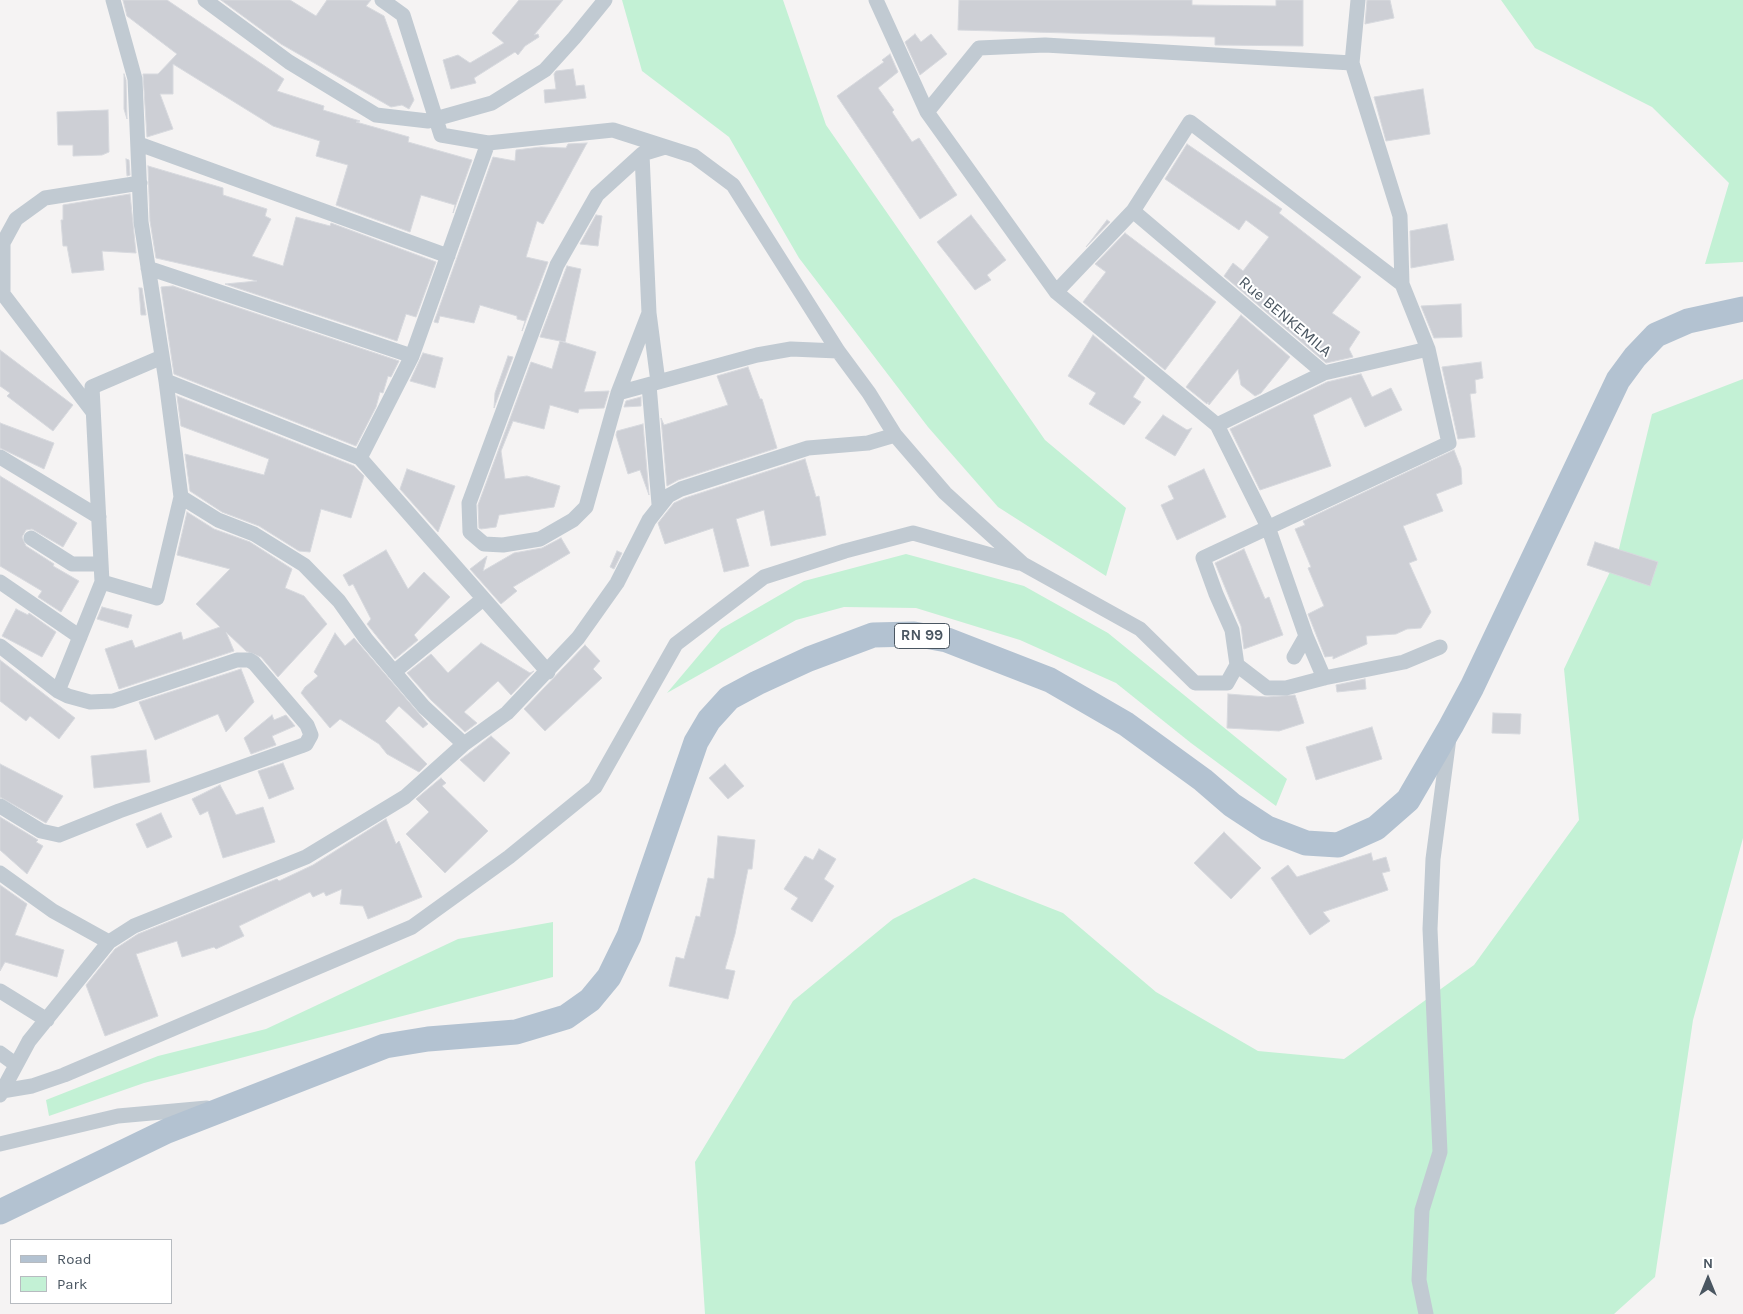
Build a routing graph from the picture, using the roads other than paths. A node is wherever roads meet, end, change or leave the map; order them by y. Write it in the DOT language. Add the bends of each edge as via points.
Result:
graph roads {
  1 [pos="113,0"];
  2 [pos="205,0"];
  3 [pos="382,0"];
  4 [pos="604,0"];
  5 [pos="876,0"];
  6 [pos="1358,0"];
  7 [pos="1352,63"];
  8 [pos="927,112"];
  9 [pos="437,119"];
  10 [pos="488,143"];
  11 [pos="139,144"];
  12 [pos="665,147"];
  13 [pos="642,154"];
  14 [pos="140,183"];
  15 [pos="1132,212"];
  16 [pos="448,256"];
  17 [pos="148,268"];
  18 [pos="1402,284"];
  19 [pos="1056,292"];
  20 [pos="1743,309"];
  21 [pos="650,313"];
  22 [pos="1428,350"];
  23 [pos="838,351"];
  24 [pos="412,356"];
  25 [pos="162,357"];
  26 [pos="1324,373"];
  27 [pos="166,381"];
  28 [pos="654,384"];
  29 [pos="618,393"];
  30 [pos="93,412"];
  31 [pos="1217,425"];
  32 [pos="895,435"];
  33 [pos="0,457"];
  34 [pos="360,458"];
  35 [pos="180,497"];
  36 [pos="660,504"];
  37 [pos="99,517"];
  38 [pos="1268,527"];
  39 [pos="30,538"];
  40 [pos="101,564"];
  41 [pos="1023,564"];
  42 [pos="0,582"];
  43 [pos="102,582"];
  44 [pos="483,599"];
  45 [pos="1306,636"];
  46 [pos="80,637"];
  47 [pos="0,646"];
  48 [pos="1440,647"];
  49 [pos="1294,657"];
  50 [pos="1237,665"];
  51 [pos="394,672"];
  52 [pos="548,672"];
  53 [pos="1324,678"];
  54 [pos="58,691"];
  55 [pos="1451,726"];
  56 [pos="464,744"];
  57 [pos="0,806"];
  58 [pos="0,873"];
  59 [pos="109,942"];
  60 [pos="0,991"];
  61 [pos="47,1020"];
  62 [pos="0,1053"];
  63 [pos="16,1064"];
  64 [pos="1,1093"];
  65 [pos="237,1106"];
  66 [pos="0,1144"];
  67 [pos="0,1212"];
  68 [pos="1426,1314"];
  1 -- 11 [label="street" via="135,79"];
  2 -- 9 [label="street" via="289,62 376,116"];
  3 -- 9 [label="street" via="403,15"];
  4 -- 9 [label="street" via="545,70 492,103"];
  5 -- 8 [label="street"];
  6 -- 7 [label="street"];
  7 -- 8 [label="street" via="1044,46 979,48"];
  7 -- 18 [label="street" via="1400,216"];
  8 -- 19 [label="street"];
  9 -- 10 [label="street" via="441,135"];
  10 -- 12 [label="street" via="613,130"];
  10 -- 16 [label="street"];
  11 -- 14 [label="street"];
  11 -- 16 [label="street"];
  12 -- 13 [label="street"];
  12 -- 23 [label="street" via="694,156 733,185"];
  13 -- 21 [label="street"];
  13 -- 29 [label="street" via="597,195 557,265 469,503 470,532 484,544 503,545 540,538 573,520 586,507"];
  14 -- 17 [label="street" via="141,222"];
  14 -- 30 [label="street" via="45,198 16,219 3,243 3,294"];
  15 -- 18 [label="street" via="1190,122"];
  15 -- 19 [label="street"];
  15 -- 26 [label="street, Rue BENKEMILA"];
  16 -- 24 [label="street"];
  17 -- 24 [label="street"];
  17 -- 25 [label="street"];
  18 -- 22 [label="street"];
  19 -- 31 [label="street"];
  20 -- 55 [label="main road, RN 99" via="1688,320 1656,335 1634,356 1618,380"];
  21 -- 28 [label="street"];
  21 -- 29 [label="street"];
  22 -- 26 [label="street"];
  22 -- 38 [label="street" via="1448,442"];
  23 -- 28 [label="street" via="782,350"];
  23 -- 32 [label="street"];
  24 -- 34 [label="street"];
  25 -- 27 [label="street"];
  25 -- 30 [label="street" via="92,387"];
  26 -- 31 [label="street, Rue BENKEMILA"];
  27 -- 34 [label="street"];
  27 -- 35 [label="street"];
  28 -- 29 [label="street"];
  28 -- 36 [label="street"];
  30 -- 37 [label="street"];
  31 -- 38 [label="street"];
  32 -- 36 [label="street" via="868,442 808,448 681,489"];
  32 -- 41 [label="street" via="945,493"];
  33 -- 37 [label="street"];
  34 -- 44 [label="street"];
  35 -- 43 [label="street" via="157,598"];
  35 -- 51 [label="street" via="218,520 254,534 304,566 339,601"];
  36 -- 52 [label="street" via="617,583 578,638"];
  37 -- 40 [label="street"];
  38 -- 45 [label="street"];
  38 -- 50 [label="street" via="1203,558 1232,630"];
  39 -- 40 [label="street" via="72,564"];
  40 -- 43 [label="street"];
  41 -- 50 [label="street" via="1140,629 1195,683 1227,683"];
  41 -- 64 [label="street" via="913,533 764,577 676,644 595,787 509,857 412,927 64,1075"];
  42 -- 46 [label="street"];
  43 -- 46 [label="street"];
  44 -- 51 [label="street"];
  44 -- 52 [label="street"];
  45 -- 49 [label="street"];
  45 -- 53 [label="street"];
  46 -- 54 [label="street"];
  47 -- 54 [label="street"];
  48 -- 53 [label="street" via="1404,662"];
  50 -- 53 [label="street" via="1267,688 1286,688"];
  51 -- 56 [label="street" via="424,707"];
  52 -- 56 [label="street" via="507,713"];
  54 -- 57 [label="street" via="90,702 113,701 231,662 249,660 307,725 311,735 301,746 58,835 42,831"];
  55 -- 65 [label="main road, RN 99" via="1408,800 1376,828 1338,845 1306,844 1267,828 1126,724 1050,680 947,640 914,634 873,635 757,683 729,698 709,720 696,742 629,936 609,977 590,1000 566,1017 516,1032 385,1046"];
  55 -- 68 [label="street" via="1432,859 1430,929 1440,1152 1422,1210 1419,1280"];
  56 -- 59 [label="street" via="405,797 306,857 134,926"];
  58 -- 59 [label="street" via="53,910"];
  59 -- 61 [label="street"];
  60 -- 61 [label="street"];
  61 -- 63 [label="street" via="29,1041"];
  62 -- 63 [label="street"];
  63 -- 64 [label="street"];
  65 -- 66 [label="street" via="118,1116"];
  65 -- 67 [label="main road, RN 99" via="134,1146"];
}
